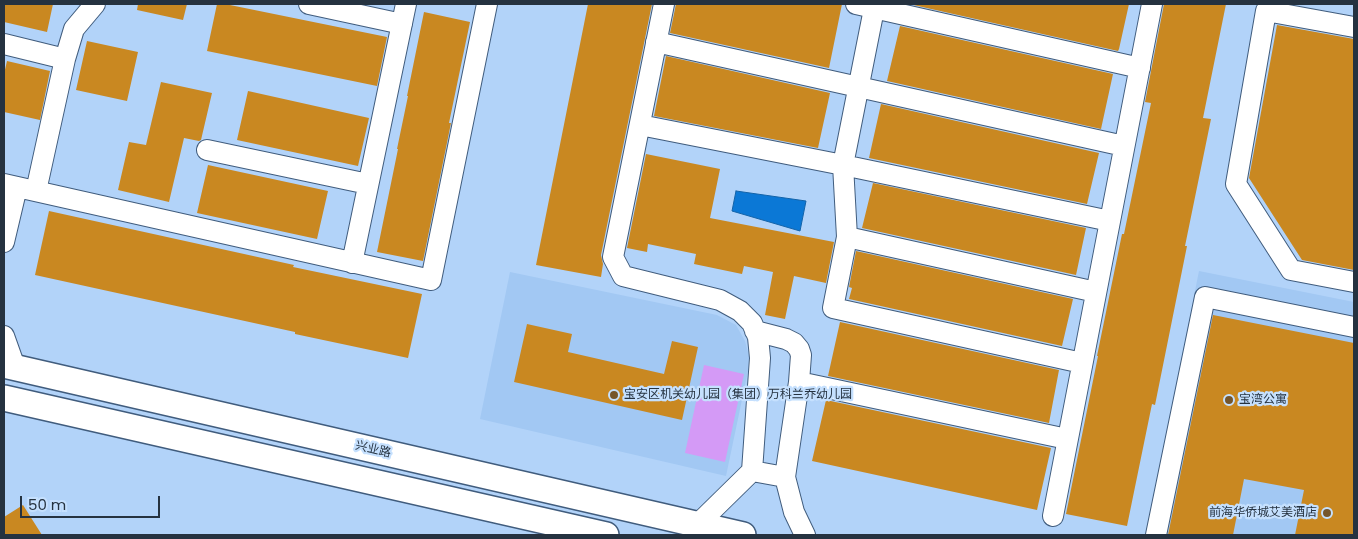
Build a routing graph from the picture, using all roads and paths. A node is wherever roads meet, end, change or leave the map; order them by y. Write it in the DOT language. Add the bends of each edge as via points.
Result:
graph roads {
  1 [pos="95,4"];
  2 [pos="308,4"];
  3 [pos="406,4"];
  4 [pos="487,4"];
  5 [pos="664,4"];
  6 [pos="1152,4"];
  7 [pos="869,5"];
  8 [pos="402,24"];
  9 [pos="1354,27"];
  10 [pos="656,42"];
  11 [pos="4,44"];
  12 [pos="65,59"];
  13 [pos="1140,68"];
  14 [pos="859,87"];
  15 [pos="640,125"];
  16 [pos="1124,146"];
  17 [pos="207,150"];
  18 [pos="843,165"];
  19 [pos="368,184"];
  20 [pos="19,187"];
  21 [pos="1110,222"];
  22 [pos="847,237"];
  23 [pos="4,242"];
  24 [pos="352,262"];
  25 [pos="1354,282"];
  26 [pos="1096,292"];
  27 [pos="1354,327"];
  28 [pos="755,331"];
  29 [pos="4,336"];
  30 [pos="1082,362"];
  31 [pos="9,366"];
  32 [pos="799,382"];
  33 [pos="4,398"];
  34 [pos="1067,439"];
  35 [pos="752,471"];
  36 [pos="784,477"];
  37 [pos="1053,516"];
  38 [pos="697,525"];
  39 [pos="606,535"];
  40 [pos="742,535"];
  41 [pos="805,535"];
  42 [pos="1156,535"];
  1 -- 12 [label="lane" via="74,29"];
  2 -- 8 [label="lane"];
  3 -- 8 [label="lane"];
  4 -- 24 [label="lane" via="431,280"];
  5 -- 10 [label="lane"];
  6 -- 13 [label="lane"];
  7 -- 13 [label="lane"];
  7 -- 14 [label="lane"];
  8 -- 19 [label="lane"];
  9 -- 25 [label="lane" via="1266,11 1236,184 1291,270"];
  10 -- 14 [label="lane"];
  10 -- 15 [label="lane"];
  11 -- 12 [label="lane"];
  12 -- 20 [label="lane"];
  13 -- 16 [label="lane"];
  14 -- 16 [label="lane"];
  14 -- 18 [label="lane"];
  15 -- 18 [label="lane"];
  15 -- 28 [label="lane" via="613,257 622,276 720,300 740,311"];
  16 -- 21 [label="lane"];
  17 -- 19 [label="lane"];
  18 -- 21 [label="lane"];
  18 -- 22 [label="lane"];
  19 -- 24 [label="lane"];
  20 -- 23 [label="lane"];
  20 -- 24 [label="lane"];
  21 -- 26 [label="lane"];
  22 -- 26 [label="lane"];
  22 -- 30 [label="lane" via="833,308"];
  26 -- 30 [label="lane"];
  27 -- 42 [label="lane" via="1205,297"];
  28 -- 32 [label="lane" via="794,343 801,355"];
  28 -- 35 [label="lane" via="760,358"];
  29 -- 31 [label="lane"];
  30 -- 34 [label="lane"];
  31 -- 38 [label="main road, 兴业路"];
  32 -- 34 [label="lane"];
  32 -- 36 [label="lane"];
  33 -- 39 [label="main road"];
  34 -- 37 [label="lane"];
  35 -- 36 [label="lane"];
  35 -- 38 [label="lane"];
  36 -- 41 [label="lane" via="794,512"];
  38 -- 40 [label="main road, 兴业路"];
}
